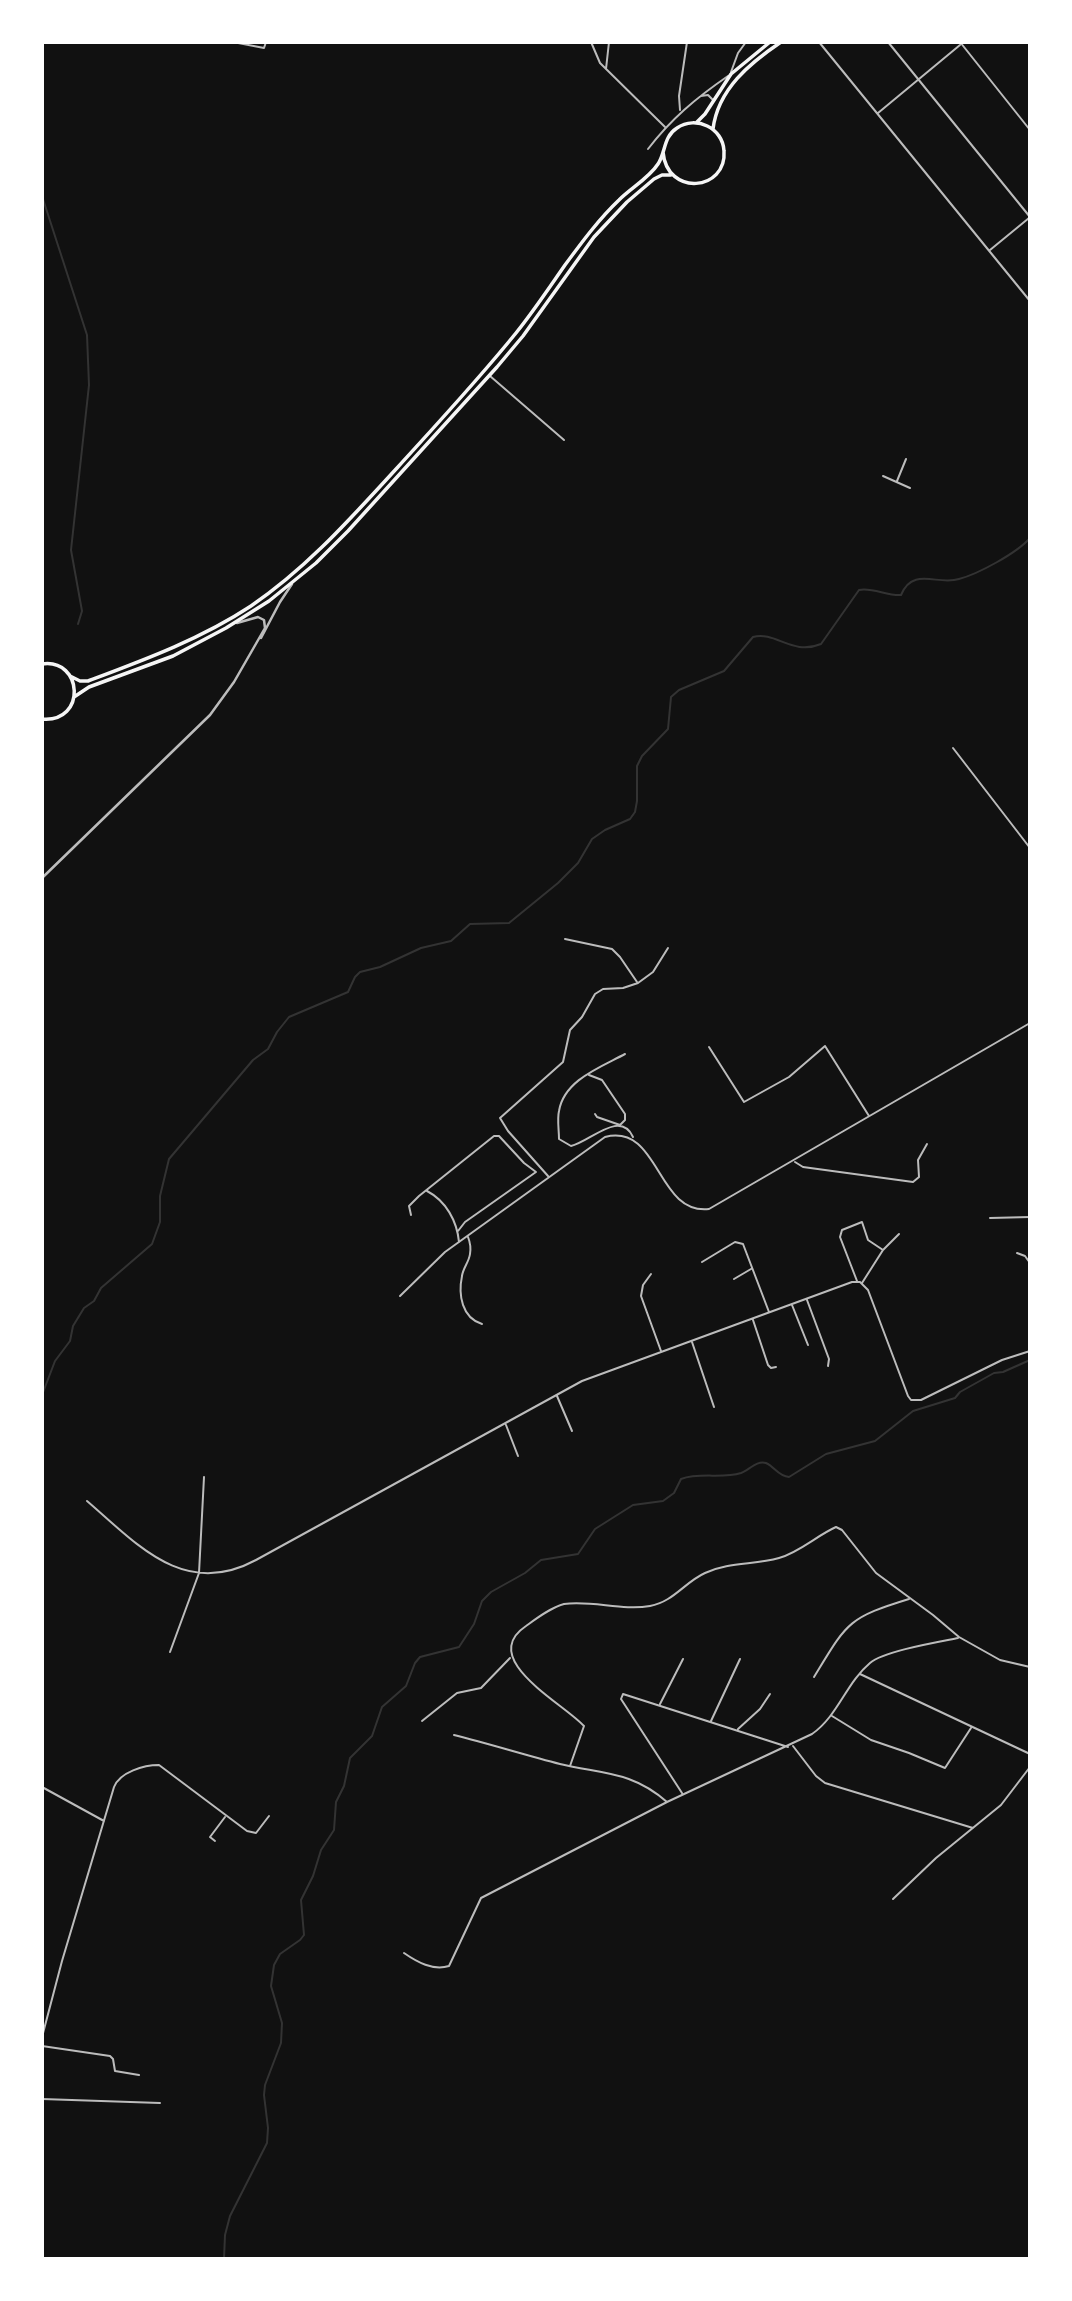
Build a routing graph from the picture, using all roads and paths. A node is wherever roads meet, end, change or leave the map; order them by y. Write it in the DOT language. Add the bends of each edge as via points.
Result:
graph roads {
  1 [pos="233,42"];
  2 [pos="266,42"];
  3 [pos="591,42"];
  4 [pos="609,42"];
  5 [pos="687,42"];
  6 [pos="746,42"];
  7 [pos="770,42"];
  8 [pos="781,42"];
  9 [pos="819,42"];
  10 [pos="888,42"];
  11 [pos="960,43"];
  12 [pos="606,69"];
  13 [pos="731,74"];
  14 [pos="918,79"];
  15 [pos="697,97"];
  16 [pos="713,100"];
  17 [pos="680,111"];
  18 [pos="877,114"];
  19 [pos="696,122"];
  20 [pos="665,127"];
  21 [pos="713,130"];
  22 [pos="1030,130"];
  23 [pos="648,149"];
  24 [pos="663,152"];
  25 [pos="672,175"];
  26 [pos="1030,217"];
  27 [pos="989,251"];
  28 [pos="1030,301"];
  29 [pos="489,376"];
  30 [pos="564,440"];
  31 [pos="906,459"];
  32 [pos="883,476"];
  33 [pos="897,482"];
  34 [pos="910,488"];
  35 [pos="294,581"];
  36 [pos="233,624"];
  37 [pos="259,641"];
  38 [pos="42,664"];
  39 [pos="71,677"];
  40 [pos="74,697"];
  41 [pos="42,719"];
  42 [pos="953,748"];
  43 [pos="1030,848"];
  44 [pos="42,878"];
  45 [pos="565,939"];
  46 [pos="668,948"];
  47 [pos="631,975"];
  48 [pos="638,983"];
  49 [pos="630,986"];
  50 [pos="1030,1023"];
  51 [pos="709,1047"];
  52 [pos="625,1054"];
  53 [pos="588,1075"];
  54 [pos="595,1114"];
  55 [pos="869,1117"];
  56 [pos="620,1125"];
  57 [pos="634,1139"];
  58 [pos="927,1144"];
  59 [pos="794,1161"];
  60 [pos="549,1177"];
  61 [pos="426,1190"];
  62 [pos="411,1215"];
  63 [pos="1030,1217"];
  64 [pos="990,1218"];
  65 [pos="458,1231"];
  66 [pos="899,1234"];
  67 [pos="468,1236"];
  68 [pos="459,1242"];
  69 [pos="883,1250"];
  70 [pos="1017,1252"];
  71 [pos="702,1262"];
  72 [pos="1030,1263"];
  73 [pos="752,1268"];
  74 [pos="652,1274"];
  75 [pos="734,1279"];
  76 [pos="857,1282"];
  77 [pos="862,1283"];
  78 [pos="400,1296"];
  79 [pos="806,1298"];
  80 [pos="791,1304"];
  81 [pos="769,1312"];
  82 [pos="752,1319"];
  83 [pos="482,1324"];
  84 [pos="692,1341"];
  85 [pos="808,1345"];
  86 [pos="1030,1351"];
  87 [pos="662,1352"];
  88 [pos="828,1366"];
  89 [pos="776,1367"];
  90 [pos="556,1395"];
  91 [pos="714,1407"];
  92 [pos="505,1423"];
  93 [pos="572,1431"];
  94 [pos="518,1456"];
  95 [pos="204,1477"];
  96 [pos="87,1501"];
  97 [pos="199,1573"];
  98 [pos="910,1599"];
  99 [pos="959,1637"];
  100 [pos="170,1652"];
  101 [pos="511,1657"];
  102 [pos="683,1659"];
  103 [pos="740,1659"];
  104 [pos="1030,1667"];
  105 [pos="860,1674"];
  106 [pos="814,1677"];
  107 [pos="770,1695"];
  108 [pos="659,1705"];
  109 [pos="831,1716"];
  110 [pos="422,1721"];
  111 [pos="710,1722"];
  112 [pos="972,1727"];
  113 [pos="737,1730"];
  114 [pos="454,1735"];
  115 [pos="790,1746"];
  116 [pos="1030,1755"];
  117 [pos="570,1766"];
  118 [pos="1030,1767"];
  119 [pos="42,1787"];
  120 [pos="683,1794"];
  121 [pos="667,1802"];
  122 [pos="226,1816"];
  123 [pos="269,1816"];
  124 [pos="105,1822"];
  125 [pos="973,1828"];
  126 [pos="215,1841"];
  127 [pos="893,1899"];
  128 [pos="404,1953"];
  129 [pos="42,2037"];
  130 [pos="42,2046"];
  131 [pos="139,2076"];
  132 [pos="42,2099"];
  133 [pos="160,2103"];
  1 -- 2 [label="street" via="264,48"];
  3 -- 12 [label="street"];
  4 -- 12 [label="street"];
  5 -- 17 [label="street"];
  6 -- 13 [label="street"];
  7 -- 13 [label="main road"];
  8 -- 21 [label="main road" via="731,85 716,112"];
  9 -- 18 [label="street"];
  10 -- 14 [label="street"];
  11 -- 14 [label="street"];
  11 -- 22 [label="street"];
  12 -- 20 [label="street"];
  13 -- 15 [label="street"];
  13 -- 16 [label="main road"];
  14 -- 18 [label="street"];
  14 -- 26 [label="street"];
  15 -- 16 [label="street" via="708,94"];
  15 -- 17 [label="street"];
  16 -- 19 [label="main road"];
  17 -- 20 [label="street"];
  18 -- 27 [label="street"];
  19 -- 21 [label="main road"];
  19 -- 24 [label="main road" via="678,127"];
  20 -- 23 [label="street"];
  21 -- 25 [label="main road" via="724,151 716,174 694,184"];
  24 -- 25 [label="main road"];
  24 -- 39 [label="main road" via="654,169 590,232 501,352 305,565 249,607 194,638 90,680"];
  25 -- 29 [label="main road" via="654,179 608,222"];
  26 -- 27 [label="street"];
  27 -- 28 [label="street"];
  29 -- 30 [label="street"];
  29 -- 35 [label="main road" via="348,531"];
  31 -- 33 [label="street"];
  32 -- 33 [label="street"];
  33 -- 34 [label="street"];
  35 -- 36 [label="main road"];
  35 -- 37 [label="street"];
  36 -- 37 [label="street" via="262,618 265,626"];
  36 -- 40 [label="main road" via="173,656"];
  37 -- 44 [label="street" via="209,715"];
  38 -- 39 [label="main road" via="57,665"];
  39 -- 40 [label="main road"];
  40 -- 41 [label="main road" via="62,715"];
  42 -- 43 [label="street"];
  45 -- 47 [label="street" via="612,949"];
  46 -- 48 [label="street" via="653,972"];
  47 -- 48 [label="street"];
  47 -- 49 [label="street"];
  48 -- 49 [label="street"];
  49 -- 60 [label="street" via="595,993 570,1030 563,1062 500,1118"];
  50 -- 55 [label="street"];
  51 -- 55 [label="street" via="744,1102 784,1080 827,1047"];
  52 -- 53 [label="street"];
  53 -- 56 [label="street" via="602,1080 624,1111"];
  53 -- 56 [label="street" via="574,1084 562,1101 559,1139 571,1146"];
  54 -- 56 [label="street"];
  55 -- 59 [label="street"];
  56 -- 57 [label="street"];
  57 -- 59 [label="street" via="677,1197 700,1209 716,1206"];
  57 -- 60 [label="street" via="605,1137"];
  58 -- 59 [label="street" via="918,1160 919,1177 913,1182 803,1167"];
  60 -- 67 [label="street"];
  61 -- 62 [label="street" via="411,1203"];
  61 -- 65 [label="street" via="437,1196"];
  61 -- 65 [label="street" via="497,1136 537,1172"];
  63 -- 64 [label="street"];
  65 -- 68 [label="street"];
  66 -- 69 [label="street"];
  67 -- 68 [label="street"];
  67 -- 83 [label="street" via="471,1250 462,1274 463,1301 471,1319"];
  68 -- 78 [label="street"];
  69 -- 76 [label="street" via="867,1240 862,1222 842,1230 840,1237"];
  69 -- 77 [label="street"];
  70 -- 72 [label="street"];
  71 -- 73 [label="street" via="738,1241"];
  73 -- 75 [label="street"];
  73 -- 81 [label="street"];
  74 -- 87 [label="street" via="643,1284 641,1296"];
  76 -- 77 [label="street"];
  76 -- 79 [label="street"];
  77 -- 86 [label="street" via="911,1400 921,1400"];
  79 -- 80 [label="street"];
  79 -- 88 [label="street"];
  80 -- 81 [label="street"];
  80 -- 85 [label="street"];
  81 -- 82 [label="street"];
  82 -- 84 [label="street"];
  82 -- 89 [label="street" via="768,1365"];
  84 -- 87 [label="street"];
  84 -- 91 [label="street"];
  87 -- 90 [label="street"];
  90 -- 92 [label="street"];
  90 -- 93 [label="street"];
  92 -- 94 [label="street"];
  92 -- 97 [label="street" via="250,1563 229,1571"];
  95 -- 97 [label="street"];
  96 -- 97 [label="street" via="156,1559"];
  97 -- 100 [label="street"];
  98 -- 99 [label="street"];
  98 -- 101 [label="street" via="876,1573 842,1530 834,1528 779,1558 733,1563 706,1572 659,1604 560,1605 516,1633 510,1644"];
  98 -- 106 [label="street" via="855,1619"];
  99 -- 104 [label="street" via="1000,1660"];
  99 -- 105 [label="street" via="882,1656"];
  101 -- 110 [label="street" via="481,1688 459,1692"];
  101 -- 117 [label="street" via="529,1680 583,1724"];
  102 -- 108 [label="street"];
  103 -- 111 [label="street"];
  105 -- 109 [label="street"];
  105 -- 112 [label="street"];
  107 -- 113 [label="street"];
  108 -- 111 [label="street"];
  108 -- 120 [label="street" via="621,1695"];
  109 -- 112 [label="street" via="871,1740 944,1768"];
  109 -- 115 [label="street" via="817,1731"];
  111 -- 113 [label="street"];
  112 -- 116 [label="street"];
  113 -- 115 [label="street"];
  114 -- 117 [label="street"];
  115 -- 120 [label="street"];
  115 -- 125 [label="street" via="825,1783"];
  117 -- 121 [label="street" via="624,1776"];
  118 -- 125 [label="street" via="1004,1802"];
  119 -- 124 [label="street"];
  120 -- 121 [label="street"];
  121 -- 128 [label="street" via="481,1898 449,1966 429,1965"];
  122 -- 123 [label="street" via="253,1833"];
  122 -- 124 [label="street" via="155,1765 118,1780"];
  122 -- 126 [label="street" via="210,1837"];
  124 -- 129 [label="street"];
  125 -- 127 [label="street"];
  130 -- 131 [label="street" via="110,2056 115,2071"];
  132 -- 133 [label="street"];
}
